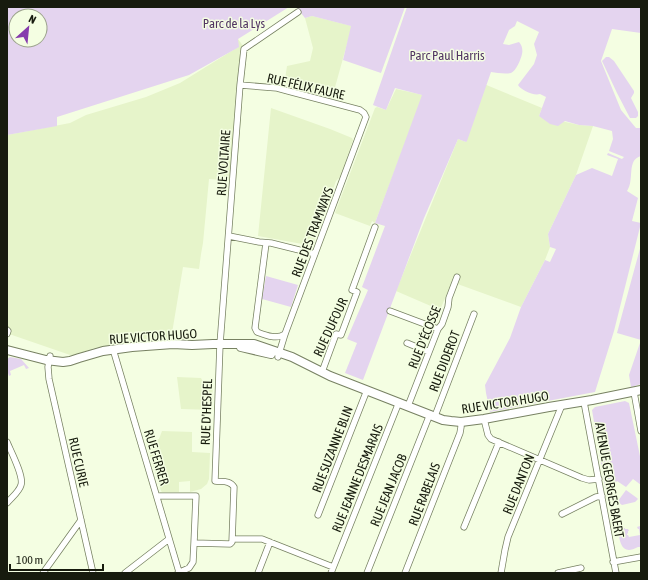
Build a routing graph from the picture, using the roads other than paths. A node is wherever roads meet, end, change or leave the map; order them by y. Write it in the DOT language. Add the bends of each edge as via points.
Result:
graph roads {
  1 [pos="298,12"];
  2 [pos="240,85"];
  3 [pos="366,114"];
  4 [pos="375,227"];
  5 [pos="229,236"];
  6 [pos="266,243"];
  7 [pos="315,254"];
  8 [pos="457,276"];
  9 [pos="390,311"];
  10 [pos="474,314"];
  11 [pos="438,329"];
  12 [pos="7,330"];
  13 [pos="7,334"];
  14 [pos="285,334"];
  15 [pos="407,343"];
  16 [pos="7,344"];
  17 [pos="220,344"];
  18 [pos="113,349"];
  19 [pos="7,350"];
  20 [pos="429,352"];
  21 [pos="278,354"];
  22 [pos="49,358"];
  23 [pos="322,372"];
  24 [pos="367,390"];
  25 [pos="637,391"];
  26 [pos="398,402"];
  27 [pos="584,402"];
  28 [pos="562,405"];
  29 [pos="408,406"];
  30 [pos="432,415"];
  31 [pos="484,419"];
  32 [pos="461,422"];
  33 [pos="641,431"];
  34 [pos="7,442"];
  35 [pos="499,442"];
  36 [pos="539,460"];
  37 [pos="598,479"];
  38 [pos="157,496"];
  39 [pos="602,496"];
  40 [pos="7,502"];
  41 [pos="562,514"];
  42 [pos="318,516"];
  43 [pos="81,520"];
  44 [pos="464,527"];
  45 [pos="169,539"];
  46 [pos="233,539"];
  47 [pos="270,542"];
  48 [pos="194,543"];
  49 [pos="641,557"];
  50 [pos="613,562"];
  51 [pos="333,567"];
  52 [pos="581,568"];
  53 [pos="42,573"];
  54 [pos="94,573"];
  55 [pos="125,573"];
  56 [pos="179,573"];
  57 [pos="258,573"];
  58 [pos="367,573"];
  59 [pos="405,573"];
  60 [pos="501,573"];
  61 [pos="558,573"];
  62 [pos="616,573"];
  1 -- 2 [label="street, RUE VOLTAIRE" via="244,49"];
  2 -- 3 [label="street, RUE FÉLIX FAURE" via="282,89 360,110"];
  2 -- 5 [label="street, RUE VOLTAIRE"];
  3 -- 7 [label="street, RUE DES TRAMWAYS" via="366,120"];
  4 -- 23 [label="street, RUE DUFOUR" via="352,290 357,292 341,335 336,334"];
  5 -- 6 [label="street"];
  5 -- 17 [label="street, RUE VOLTAIRE"];
  6 -- 7 [label="street"];
  6 -- 14 [label="street" via="255,328 257,332 275,337"];
  7 -- 14 [label="street, RUE DES TRAMWAYS"];
  8 -- 11 [label="street, RUE D'ÉCOSSE" via="442,324"];
  9 -- 11 [label="street"];
  10 -- 30 [label="street, RUE DIDEROT"];
  11 -- 20 [label="street, RUE D'ÉCOSSE"];
  12 -- 13 [label="street"];
  14 -- 21 [label="street, RUE DES TRAMWAYS"];
  15 -- 20 [label="street"];
  16 -- 22 [label="main road, RUE VICTOR HUGO"];
  17 -- 18 [label="main road, RUE VICTOR HUGO" via="167,344"];
  17 -- 21 [label="main road, RUE VICTOR HUGO"];
  17 -- 46 [label="street, RUE D'HESPEL" via="215,481 229,482 234,487"];
  18 -- 22 [label="main road, RUE VICTOR HUGO" via="79,358"];
  18 -- 38 [label="street, RUE FERRER"];
  19 -- 22 [label="main road, RUE VICTOR HUGO"];
  20 -- 29 [label="street, RUE D'ÉCOSSE"];
  21 -- 23 [label="main road, RUE VICTOR HUGO" via="292,362"];
  22 -- 43 [label="street, RUE CURIE" via="49,379"];
  23 -- 24 [label="main road, RUE VICTOR HUGO"];
  24 -- 26 [label="main road, RUE VICTOR HUGO"];
  24 -- 42 [label="street, RUE SUZANNE BLIN"];
  25 -- 27 [label="main road, RUE VICTOR HUGO"];
  25 -- 33 [label="street"];
  26 -- 29 [label="main road, RUE VICTOR HUGO"];
  26 -- 51 [label="street, RUE JEANNE DESMARAIS"];
  27 -- 28 [label="main road, RUE VICTOR HUGO"];
  27 -- 37 [label="street, AVENUE GEORGES BAERT"];
  28 -- 31 [label="main road, RUE VICTOR HUGO"];
  28 -- 36 [label="street, RUE DANTON"];
  29 -- 30 [label="main road, RUE VICTOR HUGO"];
  30 -- 32 [label="main road, RUE VICTOR HUGO" via="447,421"];
  30 -- 58 [label="street, RUE JEAN JACOB"];
  31 -- 32 [label="main road, RUE VICTOR HUGO"];
  31 -- 35 [label="street" via="488,435"];
  32 -- 59 [label="street, RUE RABELAIS" via="460,432"];
  34 -- 40 [label="street" via="22,482"];
  35 -- 36 [label="street"];
  35 -- 44 [label="street"];
  36 -- 37 [label="street" via="586,480"];
  36 -- 60 [label="street, RUE DANTON" via="508,537"];
  37 -- 39 [label="street, AVENUE GEORGES BAERT"];
  38 -- 45 [label="street, RUE FERRER"];
  38 -- 48 [label="street" via="196,496"];
  39 -- 41 [label="street"];
  39 -- 50 [label="street, AVENUE GEORGES BAERT"];
  43 -- 53 [label="street"];
  43 -- 54 [label="street, RUE CURIE"];
  45 -- 55 [label="street"];
  45 -- 56 [label="street, RUE FERRER"];
  46 -- 47 [label="street" via="261,539"];
  46 -- 48 [label="street" via="230,544"];
  47 -- 51 [label="street"];
  47 -- 57 [label="street"];
  48 -- 56 [label="street" via="193,562 189,568"];
  49 -- 50 [label="street"];
  50 -- 62 [label="street, AVENUE GEORGES BAERT"];
  52 -- 61 [label="street"];
}
